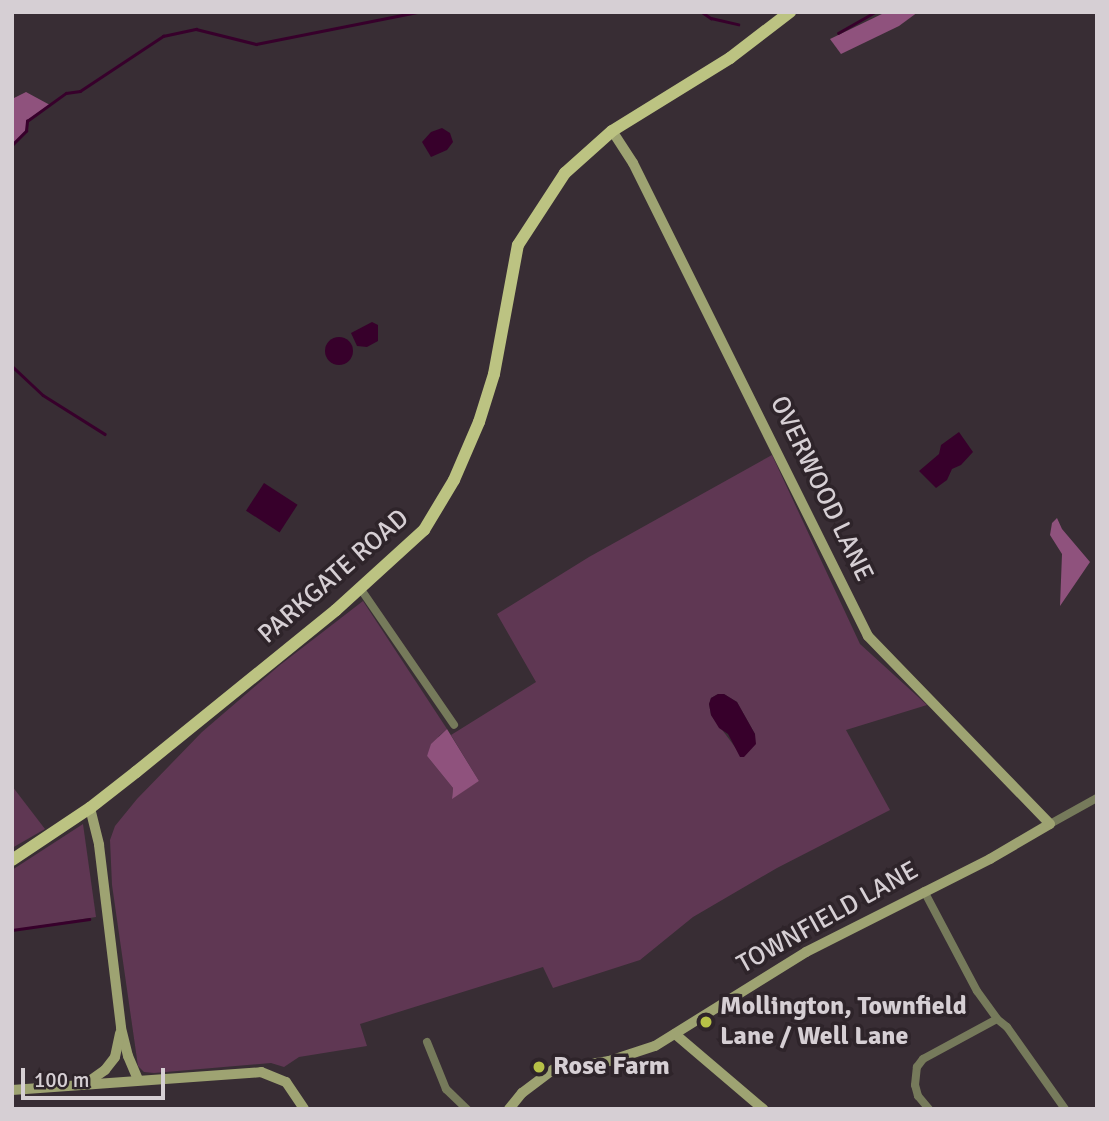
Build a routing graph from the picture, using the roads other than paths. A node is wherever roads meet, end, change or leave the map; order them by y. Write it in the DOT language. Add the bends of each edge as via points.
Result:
graph roads {
  1 [pos="790,12"];
  2 [pos="612,131"];
  3 [pos="360,588"];
  4 [pos="454,725"];
  5 [pos="1097,798"];
  6 [pos="90,808"];
  7 [pos="1050,824"];
  8 [pos="12,860"];
  9 [pos="925,891"];
  10 [pos="996,1019"];
  11 [pos="121,1028"];
  12 [pos="676,1034"];
  13 [pos="427,1042"];
  14 [pos="138,1079"];
  15 [pos="87,1083"];
  16 [pos="12,1090"];
  17 [pos="304,1109"];
  18 [pos="467,1109"];
  19 [pos="509,1109"];
  20 [pos="763,1109"];
  21 [pos="929,1109"];
  22 [pos="1065,1109"];
  1 -- 2 [label="main road, PARKGATE ROAD" via="730,58"];
  2 -- 3 [label="main road, PARKGATE ROAD" via="565,173 518,245 494,374 468,450 444,499 424,530"];
  2 -- 7 [label="street, OVERWOOD LANE" via="639,176 868,636"];
  3 -- 4 [label="street"];
  3 -- 6 [label="main road, PARKGATE ROAD"];
  5 -- 7 [label="street, TOWNFIELD LANE"];
  6 -- 8 [label="main road, PARKGATE ROAD"];
  6 -- 11 [label="street" via="99,845"];
  7 -- 9 [label="street, TOWNFIELD LANE"];
  9 -- 10 [label="street" via="956,956"];
  9 -- 12 [label="street, TOWNFIELD LANE" via="806,952 690,1021"];
  10 -- 21 [label="street" via="923,1059 917,1067 918,1096"];
  10 -- 22 [label="street" via="1007,1027"];
  11 -- 14 [label="street"];
  11 -- 15 [label="street" via="115,1057"];
  12 -- 19 [label="street, TOWNFIELD LANE" via="610,1061 552,1070"];
  12 -- 20 [label="street"];
  13 -- 18 [label="street" via="446,1089"];
  14 -- 15 [label="street"];
  14 -- 17 [label="street" via="261,1072 286,1082"];
  15 -- 16 [label="street"];
}
